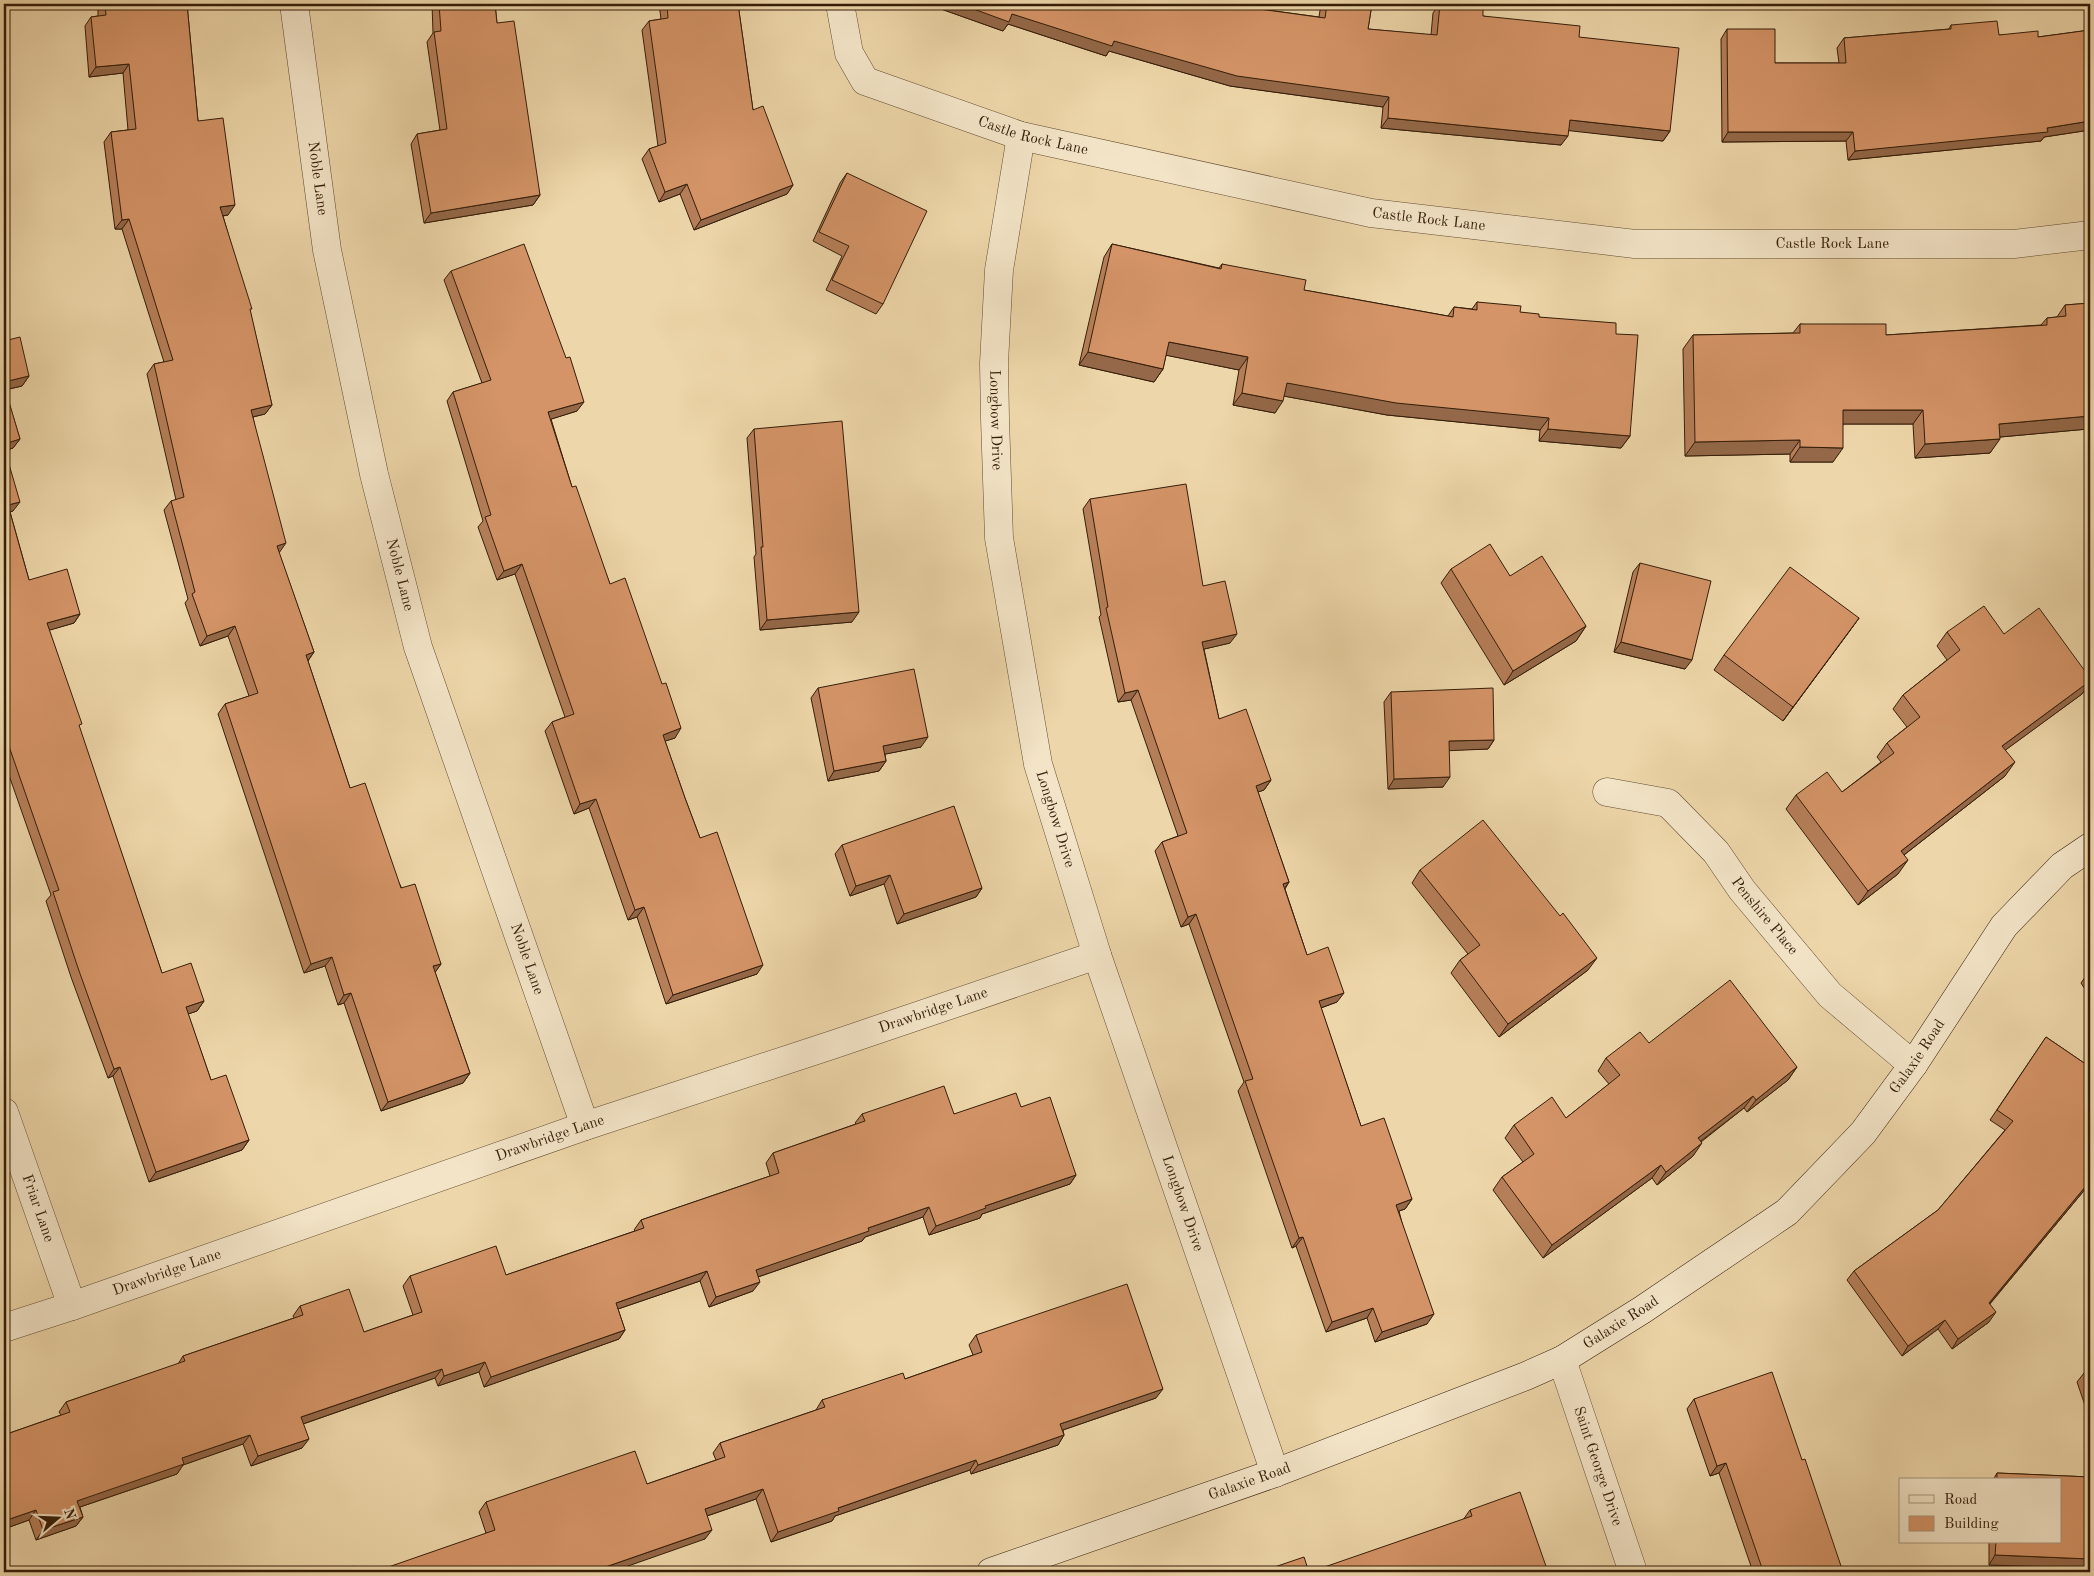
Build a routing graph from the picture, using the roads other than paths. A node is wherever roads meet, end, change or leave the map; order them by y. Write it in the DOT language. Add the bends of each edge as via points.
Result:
graph roads {
  1 [pos="294,4"];
  2 [pos="840,4"];
  3 [pos="1021,136"];
  4 [pos="2090,236"];
  5 [pos="1607,792"];
  6 [pos="2090,847"];
  7 [pos="1097,955"];
  8 [pos="1913,1066"];
  9 [pos="4,1112"];
  10 [pos="585,1126"];
  11 [pos="72,1306"];
  12 [pos="4,1328"];
  13 [pos="1562,1360"];
  14 [pos="1276,1473"];
  15 [pos="991,1572"];
  16 [pos="1633,1572"];
  1 -- 10 [label="street, Noble Lane" via="327,250 374,474 418,647"];
  2 -- 3 [label="street, Castle Rock Lane" via="849,53 865,81"];
  3 -- 4 [label="street, Castle Rock Lane" via="1371,213 1635,244 2014,244"];
  3 -- 7 [label="street, Longbow Drive" via="999,270 994,363 999,538 1038,764"];
  5 -- 8 [label="street, Penshire Place" via="1668,803 1716,852 1742,890 1830,995"];
  6 -- 8 [label="street, Galaxie Road" via="2062,866 2004,926"];
  7 -- 10 [label="street, Drawbridge Lane"];
  7 -- 14 [label="street, Longbow Drive"];
  8 -- 13 [label="street, Galaxie Road" via="1863,1133 1788,1212"];
  9 -- 11 [label="street, Friar Lane"];
  10 -- 11 [label="street, Drawbridge Lane"];
  11 -- 12 [label="street, Drawbridge Lane"];
  13 -- 14 [label="street, Galaxie Road"];
  13 -- 16 [label="street, Saint George Drive"];
  14 -- 15 [label="street, Galaxie Road"];
}
